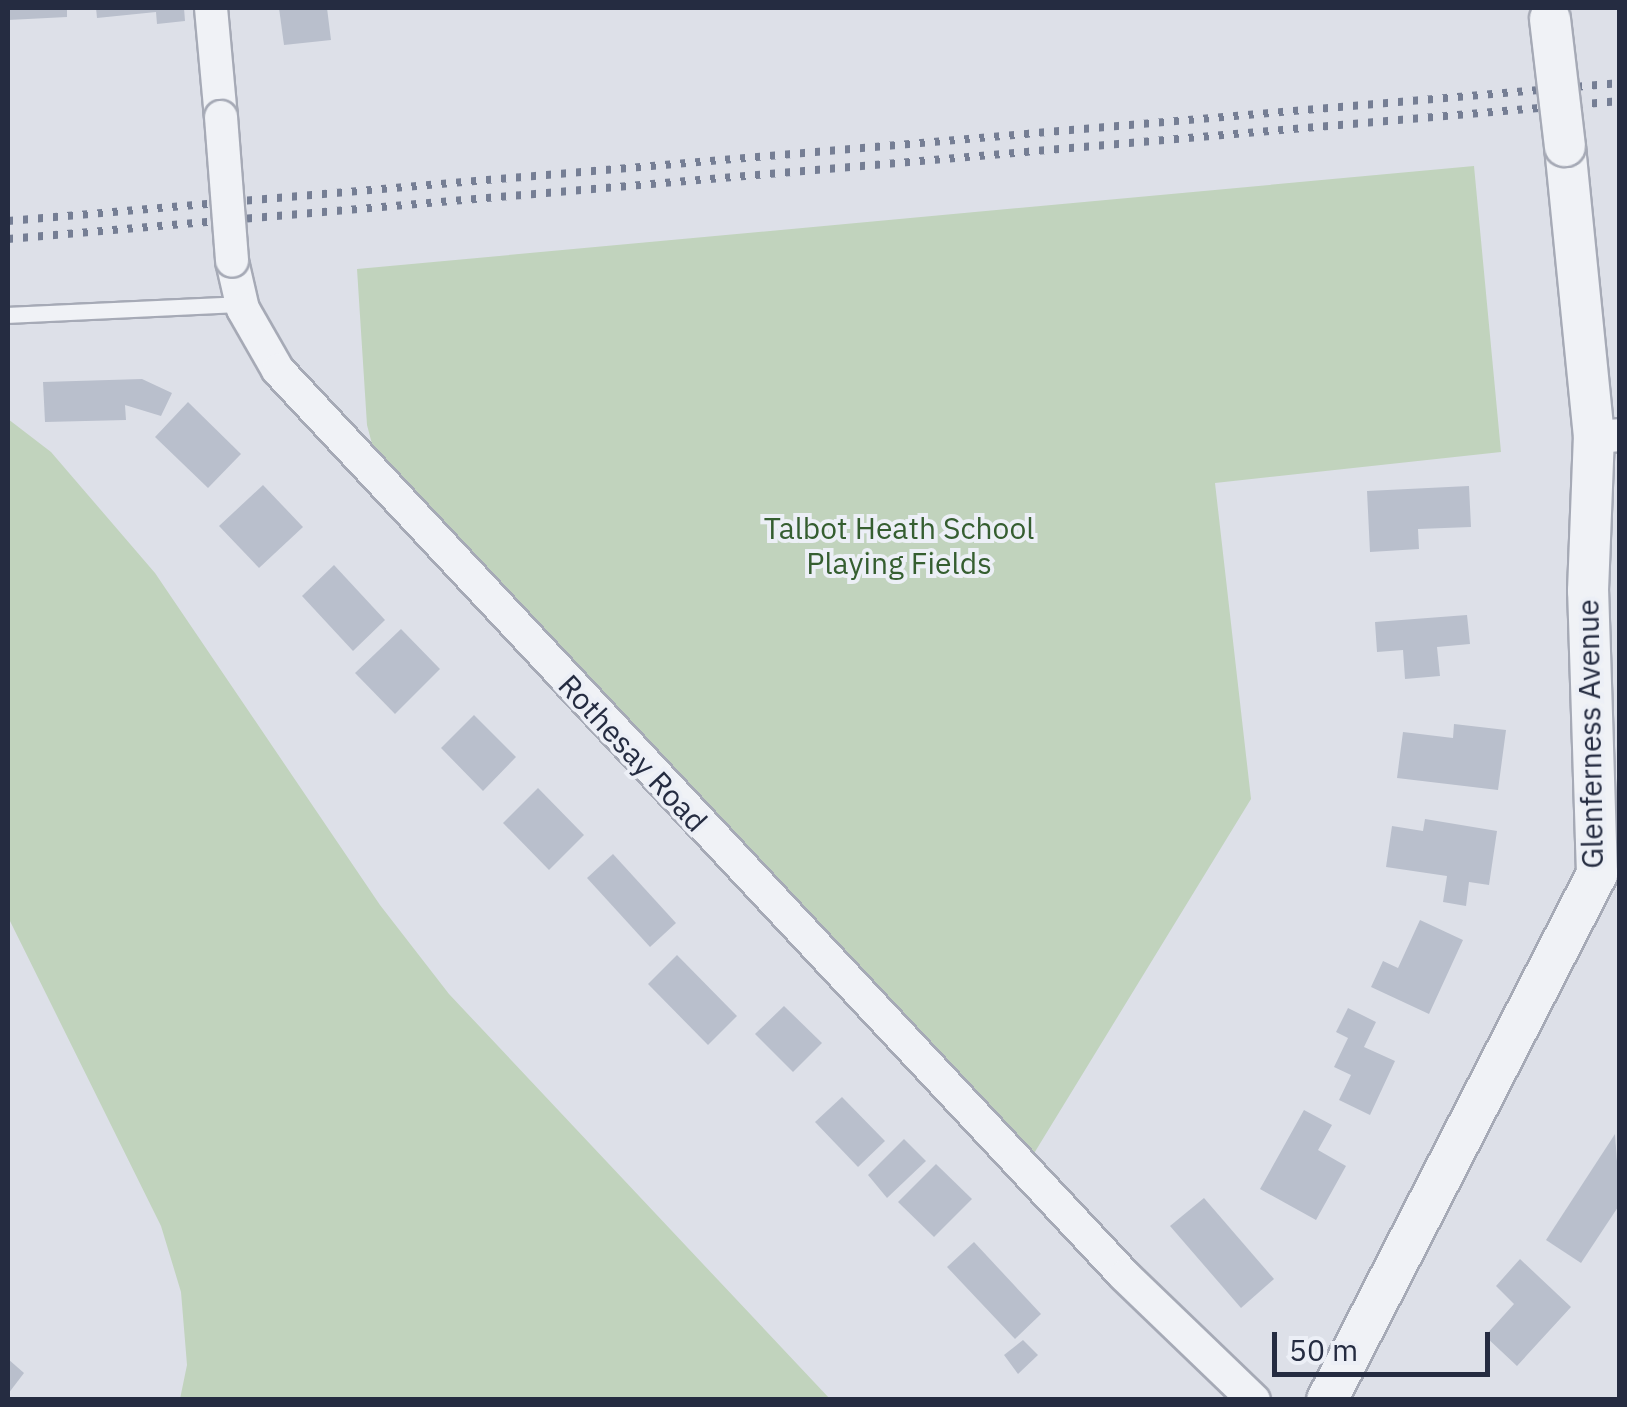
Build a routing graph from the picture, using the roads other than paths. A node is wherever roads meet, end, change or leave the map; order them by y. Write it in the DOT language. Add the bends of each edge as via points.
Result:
graph roads {
  1 [pos="211,8"];
  2 [pos="1549,13"];
  3 [pos="242,304"];
  4 [pos="8,314"];
  5 [pos="1607,436"];
  6 [pos="1254,1400"];
  7 [pos="1327,1400"];
  1 -- 3 [label="street, Rothesay Road, bridge" via="232,262"];
  2 -- 5 [label="street, Glenferness Avenue, bridge"];
  3 -- 4 [label="lane"];
  3 -- 6 [label="street, Rothesay Road" via="278,370 1126,1276"];
  5 -- 7 [label="street, Glenferness Avenue" via="1588,591 1597,874"];
}
